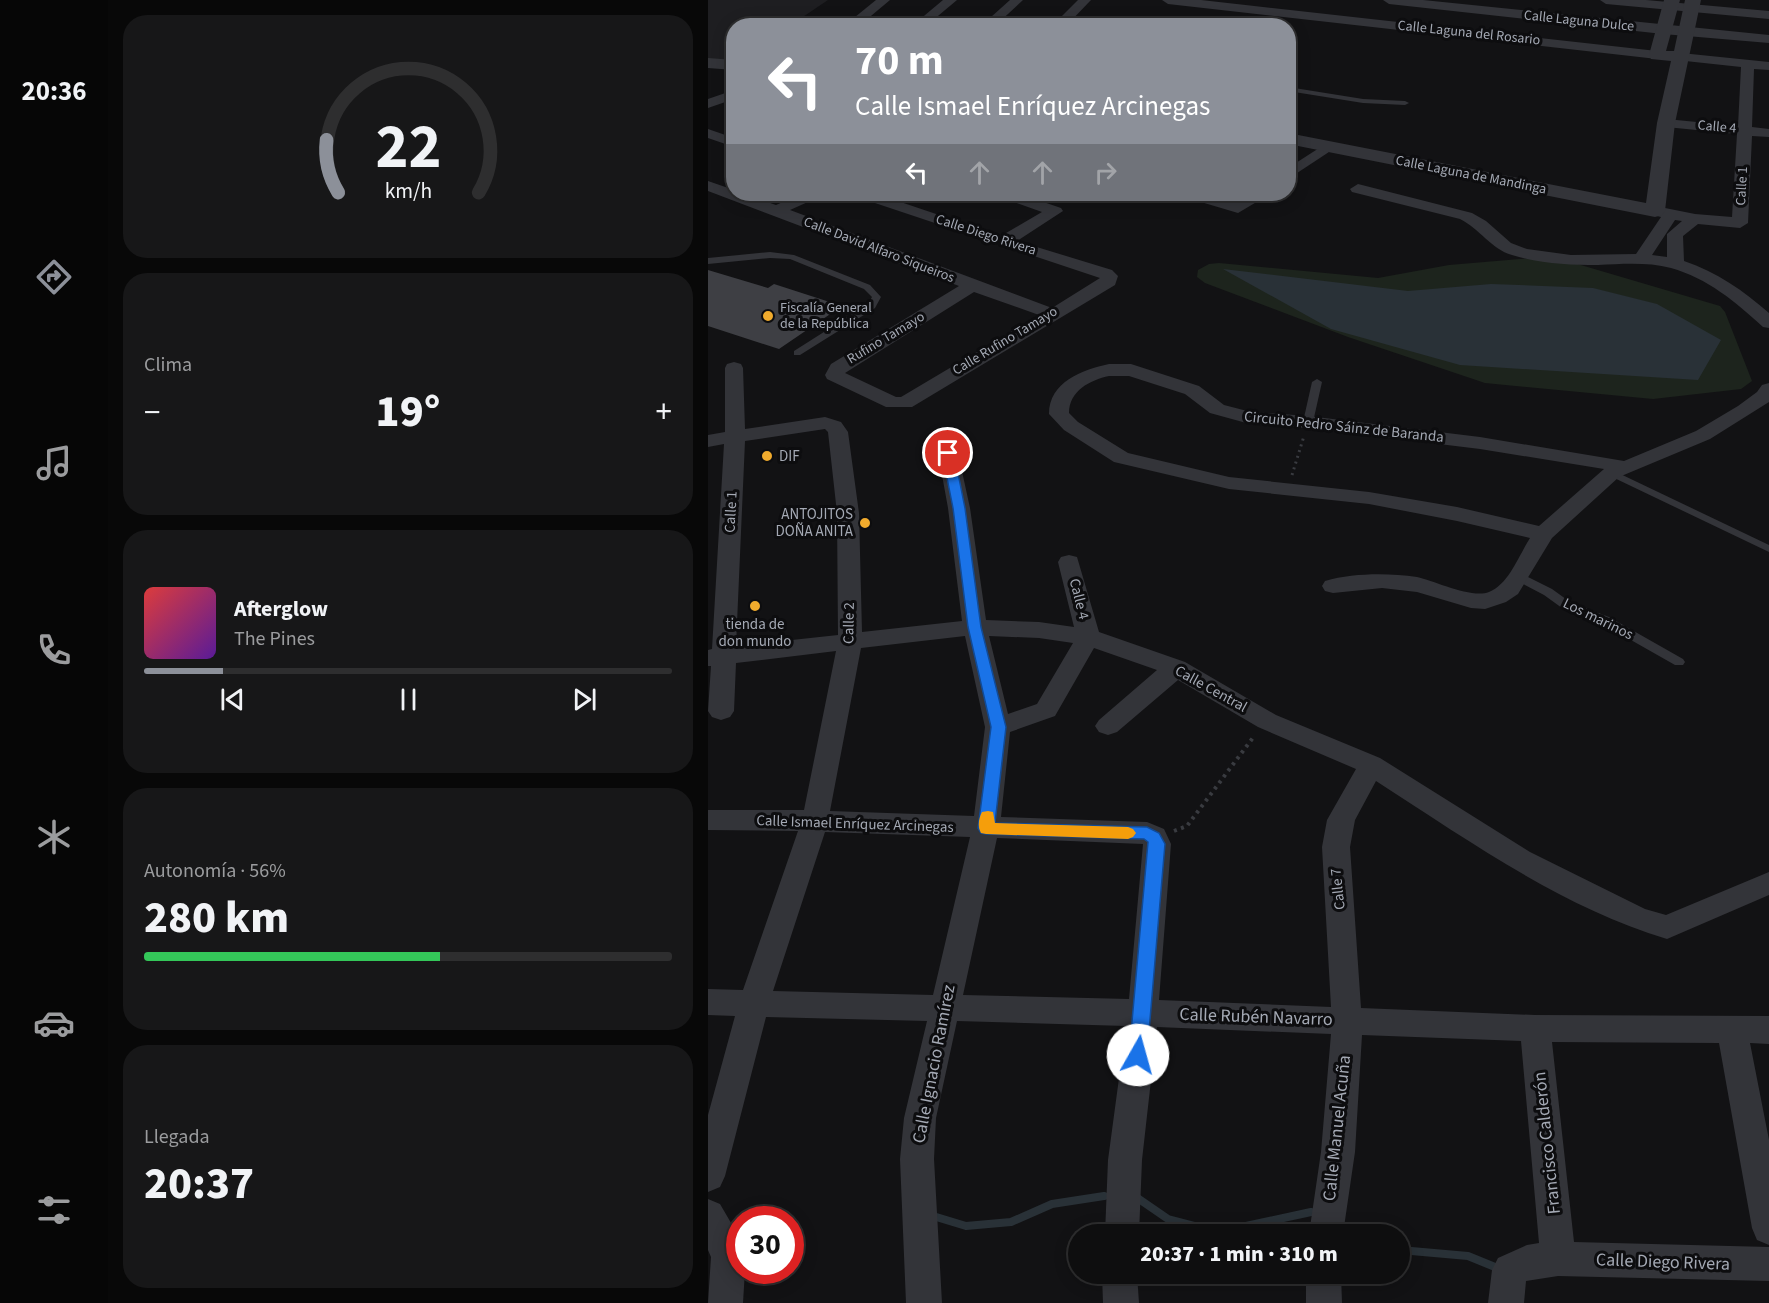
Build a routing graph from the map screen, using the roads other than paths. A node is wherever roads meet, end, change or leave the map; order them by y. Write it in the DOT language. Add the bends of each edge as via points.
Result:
graph roads {
  1 [pos="884,0"];
  2 [pos="951,0"];
  3 [pos="1017,0"];
  4 [pos="1085,0"];
  5 [pos="1168,0"];
  6 [pos="1292,0"];
  7 [pos="1389,0"];
  8 [pos="1606,0"];
  9 [pos="1212,2"];
  10 [pos="1671,3"];
  11 [pos="1692,4"];
  12 [pos="1281,6"];
  13 [pos="1769,15"];
  14 [pos="860,18"];
  15 [pos="928,18"];
  16 [pos="996,18"];
  17 [pos="1066,18"];
  18 [pos="1663,30"];
  19 [pos="1687,32"];
  20 [pos="1769,39"];
  21 [pos="1658,55"];
  22 [pos="1681,57"];
  23 [pos="708,63"];
  24 [pos="1749,63"];
  25 [pos="726,64"];
  26 [pos="1769,66"];
  27 [pos="1296,90"];
  28 [pos="726,99"];
  29 [pos="1405,103"];
  30 [pos="708,104"];
  31 [pos="1666,123"];
  32 [pos="1746,130"];
  33 [pos="708,133"];
  34 [pos="1769,133"];
  35 [pos="726,140"];
  36 [pos="1296,140"];
  37 [pos="1326,147"];
  38 [pos="1296,169"];
  39 [pos="708,186"];
  40 [pos="1358,189"];
  41 [pos="726,192"];
  42 [pos="752,201"];
  43 [pos="798,201"];
  44 [pos="883,201"];
  45 [pos="1026,201"];
  46 [pos="1214,201"];
  47 [pos="1250,201"];
  48 [pos="778,210"];
  49 [pos="1662,213"];
  50 [pos="1695,219"];
  51 [pos="1667,233"];
  52 [pos="1003,242"];
  53 [pos="1641,259"];
  54 [pos="708,261"];
  55 [pos="1676,263"];
  56 [pos="1109,276"];
  57 [pos="972,286"];
  58 [pos="1050,314"];
  59 [pos="1769,323"];
  60 [pos="797,353"];
  61 [pos="734,368"];
  62 [pos="1317,382"];
  63 [pos="1768,394"];
  64 [pos="899,404"];
  65 [pos="1308,422"];
  66 [pos="735,436"];
  67 [pos="708,441"];
  68 [pos="948,453"];
  69 [pos="1619,470"];
  70 [pos="1543,534"];
  71 [pos="1769,549"];
  72 [pos="1069,562"];
  73 [pos="1516,575"];
  74 [pos="1333,586"];
  75 [pos="975,627"];
  76 [pos="1088,637"];
  77 [pos="850,643"];
  78 [pos="715,657"];
  79 [pos="1679,663"];
  80 [pos="1176,668"];
  81 [pos="721,711"];
  82 [pos="1108,726"];
  83 [pos="998,727"];
  84 [pos="1371,765"];
  85 [pos="708,820"];
  86 [pos="815,821"];
  87 [pos="986,828"];
  88 [pos="1769,883"];
  89 [pos="708,1002"];
  90 [pos="754,1003"];
  91 [pos="944,1008"];
  92 [pos="1143,1012"];
  93 [pos="1347,1021"];
  94 [pos="1535,1028"];
  95 [pos="1732,1029"];
  96 [pos="1769,1030"];
  97 [pos="708,1176"];
  98 [pos="708,1216"];
  99 [pos="1122,1224"];
  100 [pos="1327,1224"];
  101 [pos="1769,1228"];
  102 [pos="1558,1259"];
  103 [pos="1769,1264"];
  104 [pos="1120,1284"];
  105 [pos="1324,1284"];
  106 [pos="725,1303"];
  107 [pos="924,1303"];
  108 [pos="1120,1303"];
  109 [pos="1324,1303"];
  110 [pos="1506,1303"];
  1 -- 14 [label="street"];
  2 -- 15 [label="street"];
  3 -- 16 [label="street"];
  4 -- 17 [label="street"];
  5 -- 9 [label="street, Calle Laguna del Rosario"];
  6 -- 12 [label="street"];
  7 -- 18 [label="street, Calle Laguna Dulce"];
  8 -- 10 [label="street"];
  9 -- 12 [label="street, Calle Laguna del Rosario" via="1269,11"];
  10 -- 11 [label="street"];
  10 -- 18 [label="street"];
  11 -- 13 [label="street"];
  11 -- 19 [label="street"];
  12 -- 21 [label="street, Calle Laguna del Rosario"];
  18 -- 19 [label="street, Calle Laguna Dulce"];
  18 -- 21 [label="street"];
  19 -- 20 [label="street, Calle Laguna Dulce"];
  19 -- 22 [label="street"];
  21 -- 22 [label="street, Calle Laguna del Rosario"];
  22 -- 24 [label="street, Calle Laguna del Rosario"];
  22 -- 31 [label="street"];
  23 -- 25 [label="street"];
  24 -- 26 [label="street, Calle Laguna del Rosario"];
  24 -- 32 [label="street, Calle 1"];
  27 -- 29 [label="lane"];
  28 -- 30 [label="street"];
  31 -- 32 [label="street, Calle 4"];
  31 -- 49 [label="street"];
  32 -- 34 [label="street, Calle 4"];
  32 -- 50 [label="street, Calle 1" via="1740,223"];
  33 -- 35 [label="street"];
  36 -- 37 [label="street, Calle Laguna de Mandinga"];
  37 -- 38 [label="street"];
  37 -- 49 [label="street, Calle Laguna de Mandinga"];
  39 -- 41 [label="street, Calle David Alfaro Siqueiros"];
  40 -- 53 [label="street" via="1466,216 1504,246 1529,254 1557,260"];
  42 -- 48 [label="street, Calle David Alfaro Siqueiros"];
  43 -- 48 [label="street"];
  44 -- 52 [label="street, Calle Diego Rivera"];
  45 -- 52 [label="street" via="1055,211"];
  46 -- 47 [label="street" via="1238,208"];
  48 -- 57 [label="street, Calle David Alfaro Siqueiros"];
  49 -- 50 [label="street, Calle 1"];
  49 -- 51 [label="street"];
  50 -- 51 [label="street"];
  51 -- 53 [label="street"];
  51 -- 55 [label="street"];
  52 -- 56 [label="street, Calle Diego Rivera"];
  53 -- 55 [label="street"];
  54 -- 60 [label="lane" via="770,255 791,257 867,287 877,297 872,306"];
  55 -- 59 [label="street" via="1721,282"];
  56 -- 58 [label="street, Calle Rufino Tamayo"];
  57 -- 58 [label="street, Calle David Alfaro Siqueiros"];
  57 -- 64 [label="street, Rufino Tamayo" via="834,372"];
  58 -- 64 [label="street, Calle Rufino Tamayo"];
  61 -- 66 [label="street, Calle 1"];
  62 -- 65 [label="lane"];
  63 -- 69 [label="street" via="1703,435"];
  65 -- 69 [label="street, Circuito Pedro Sáinz de Baranda" via="1480,443"];
  65 -- 70 [label="street, Circuito Pedro Sáinz de Baranda" via="1236,415 1217,409 1192,390 1131,370 1091,374 1071,386 1059,403 1059,414 1071,426 1121,458 1229,483 1369,498"];
  66 -- 67 [label="street"];
  66 -- 77 [label="street, Calle 2" via="814,424 832,424 838,432 848,513"];
  66 -- 78 [label="street, Calle 1"];
  68 -- 75 [label="street, Calle Ignacio Ramírez"];
  69 -- 70 [label="street"];
  69 -- 71 [label="lane"];
  70 -- 73 [label="street"];
  72 -- 76 [label="street, Calle 4"];
  73 -- 74 [label="street" via="1510,589 1485,601 1382,581"];
  73 -- 79 [label="lane, Los marinos"];
  75 -- 76 [label="street, Calle Central"];
  75 -- 77 [label="street, Calle Central"];
  75 -- 83 [label="street, Calle Ignacio Ramírez"];
  76 -- 80 [label="street, Calle Central"];
  76 -- 83 [label="street" via="1046,710"];
  77 -- 78 [label="street, Calle Central"];
  77 -- 86 [label="street, Calle 2"];
  78 -- 81 [label="street, Calle 1"];
  80 -- 82 [label="street"];
  80 -- 84 [label="street, Calle Central" via="1266,720"];
  83 -- 87 [label="street, Calle Ignacio Ramírez"];
  84 -- 88 [label="street, Calle Central" via="1520,860 1637,918 1667,927"];
  84 -- 93 [label="street, Calle 7" via="1341,820 1336,846"];
  85 -- 86 [label="street, Calle Ismael Enríquez Arcinegas"];
  86 -- 87 [label="street, Calle Ismael Enríquez Arcinegas"];
  86 -- 90 [label="street, Calle 2"];
  87 -- 91 [label="street, Calle Ignacio Ramírez"];
  87 -- 92 [label="street, Calle Ismael Enríquez Arcinegas" via="1150,835 1157,844"];
  89 -- 90 [label="street, Calle Rubén Navarro"];
  90 -- 91 [label="street, Calle Rubén Navarro"];
  90 -- 97 [label="street, Calle 2"];
  91 -- 92 [label="street, Calle Rubén Navarro"];
  91 -- 107 [label="street, Calle Ignacio Ramírez" via="918,1141"];
  92 -- 93 [label="street, Calle Rubén Navarro"];
  92 -- 99 [label="street" via="1125,1160"];
  93 -- 94 [label="street, Calle Rubén Navarro"];
  93 -- 100 [label="street, Calle Manuel Acuña" via="1338,1152"];
  94 -- 95 [label="street, Calle Rubén Navarro"];
  94 -- 102 [label="street, Francisco Calderón"];
  95 -- 96 [label="street, Calle Rubén Navarro"];
  95 -- 101 [label="street"];
  98 -- 106 [label="street" via="728,1257"];
  102 -- 103 [label="street, Calle Diego Rivera"];
  102 -- 110 [label="street, Calle Diego Rivera" via="1527,1262 1510,1270"];
  104 -- 108 [label="street"];
  105 -- 109 [label="street"];
}
